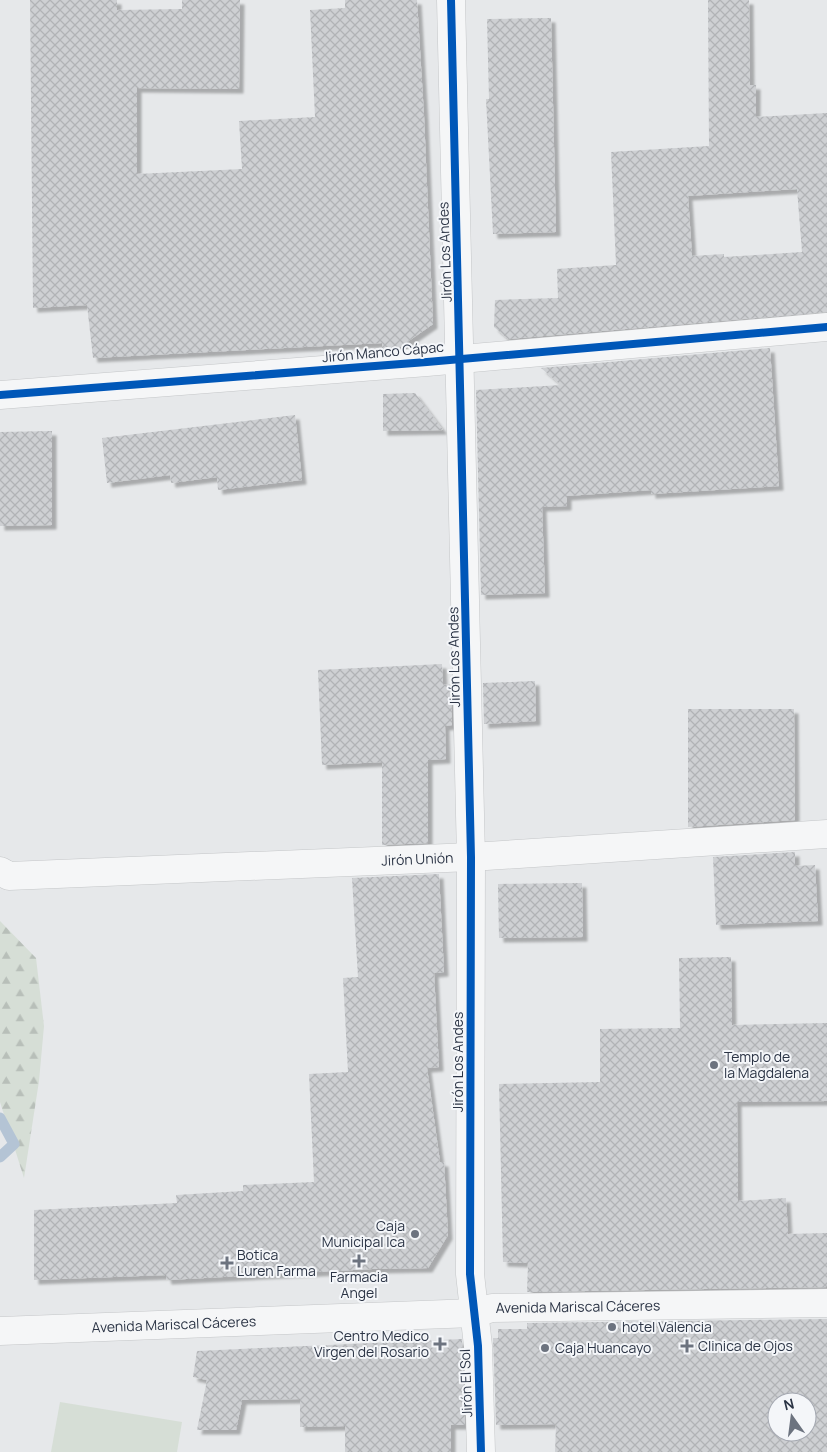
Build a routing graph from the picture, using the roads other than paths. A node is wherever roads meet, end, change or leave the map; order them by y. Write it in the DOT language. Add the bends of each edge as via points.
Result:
graph roads {
  1 [pos="451,0"];
  2 [pos="827,327"];
  3 [pos="459,358"];
  4 [pos="0,395"];
  5 [pos="827,834"];
  6 [pos="471,857"];
  7 [pos="3,873"];
  8 [pos="827,1303"];
  9 [pos="474,1313"];
  10 [pos="0,1331"];
  11 [pos="481,1452"];
  1 -- 3 [label="street, Jirón Los Andes"];
  2 -- 3 [label="street, Jirón Manco Cápac"];
  3 -- 4 [label="street, Jirón Manco Cápac"];
  3 -- 6 [label="street, Jirón Los Andes"];
  5 -- 6 [label="street, Jirón Unión"];
  6 -- 7 [label="street, Jirón Unión"];
  6 -- 9 [label="street, Jirón Los Andes" via="470,1274"];
  8 -- 9 [label="street, Avenida Mariscal Cáceres" via="492,1308"];
  9 -- 10 [label="street, Avenida Mariscal Cáceres"];
  9 -- 11 [label="street, Jirón El Sol"];
}
